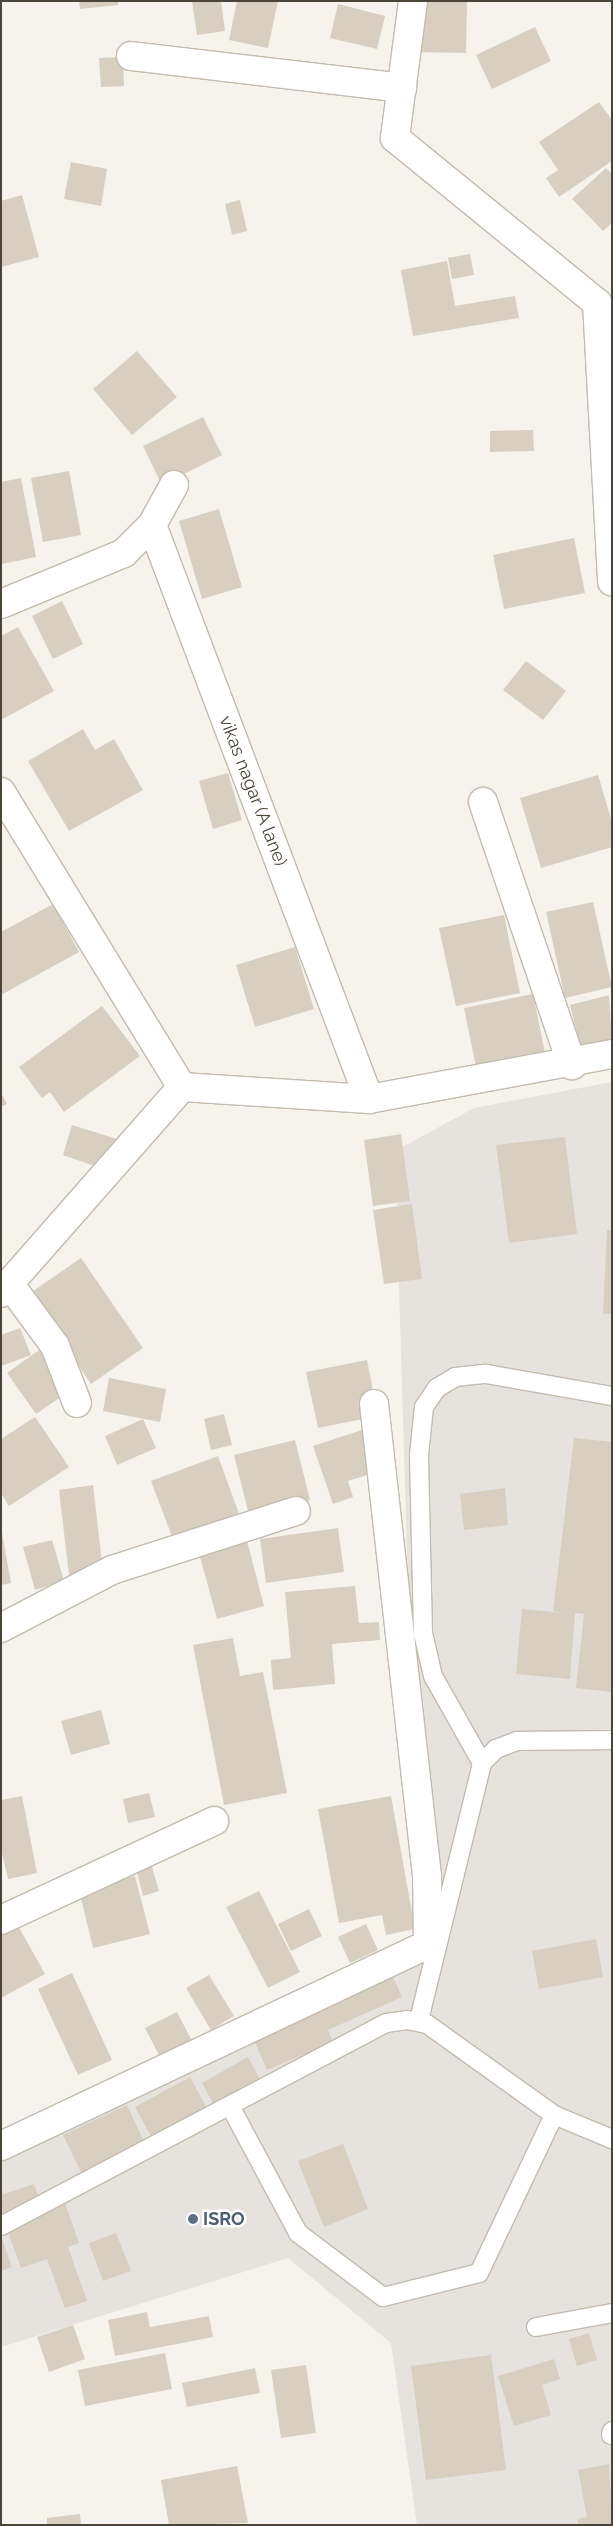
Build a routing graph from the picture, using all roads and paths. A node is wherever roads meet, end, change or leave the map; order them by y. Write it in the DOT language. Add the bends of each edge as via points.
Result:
graph roads {
  1 [pos="412,1"];
  2 [pos="132,56"];
  3 [pos="402,88"];
  4 [pos="174,484"];
  5 [pos="152,525"];
  6 [pos="612,582"];
  7 [pos="1,604"];
  8 [pos="1,792"];
  9 [pos="483,802"];
  10 [pos="612,1054"];
  11 [pos="572,1065"];
  12 [pos="182,1087"];
  13 [pos="369,1099"];
  14 [pos="6,1289"];
  15 [pos="612,1396"];
  16 [pos="76,1403"];
  17 [pos="374,1404"];
  18 [pos="296,1511"];
  19 [pos="1,1628"];
  20 [pos="612,1740"];
  21 [pos="482,1763"];
  22 [pos="214,1821"];
  23 [pos="1,1920"];
  24 [pos="419,2020"];
  25 [pos="230,2106"];
  26 [pos="554,2115"];
  27 [pos="612,2140"];
  28 [pos="1,2146"];
  29 [pos="1,2226"];
  30 [pos="612,2313"];
  31 [pos="536,2327"];
  1 -- 3 [label="street"];
  2 -- 3 [label="street"];
  3 -- 6 [label="street" via="396,138 597,303"];
  4 -- 5 [label="street"];
  5 -- 7 [label="street" via="124,552"];
  5 -- 13 [label="street, vikas nagar (A lane)"];
  8 -- 12 [label="street"];
  9 -- 11 [label="street"];
  10 -- 11 [label="street"];
  11 -- 13 [label="street"];
  12 -- 13 [label="street"];
  12 -- 14 [label="street"];
  14 -- 16 [label="street" via="55,1346"];
  15 -- 21 [label="lane" via="486,1374 455,1378 436,1388 424,1407 419,1455 423,1633 432,1676"];
  17 -- 28 [label="street" via="427,1876 428,1944"];
  18 -- 19 [label="street" via="112,1570"];
  20 -- 21 [label="lane" via="517,1741 496,1749"];
  21 -- 24 [label="lane"];
  22 -- 23 [label="street"];
  24 -- 25 [label="lane" via="386,2023"];
  24 -- 26 [label="lane"];
  25 -- 26 [label="lane" via="298,2233 383,2297 479,2273"];
  25 -- 29 [label="lane"];
  26 -- 27 [label="lane"];
  30 -- 31 [label="lane"];
}
